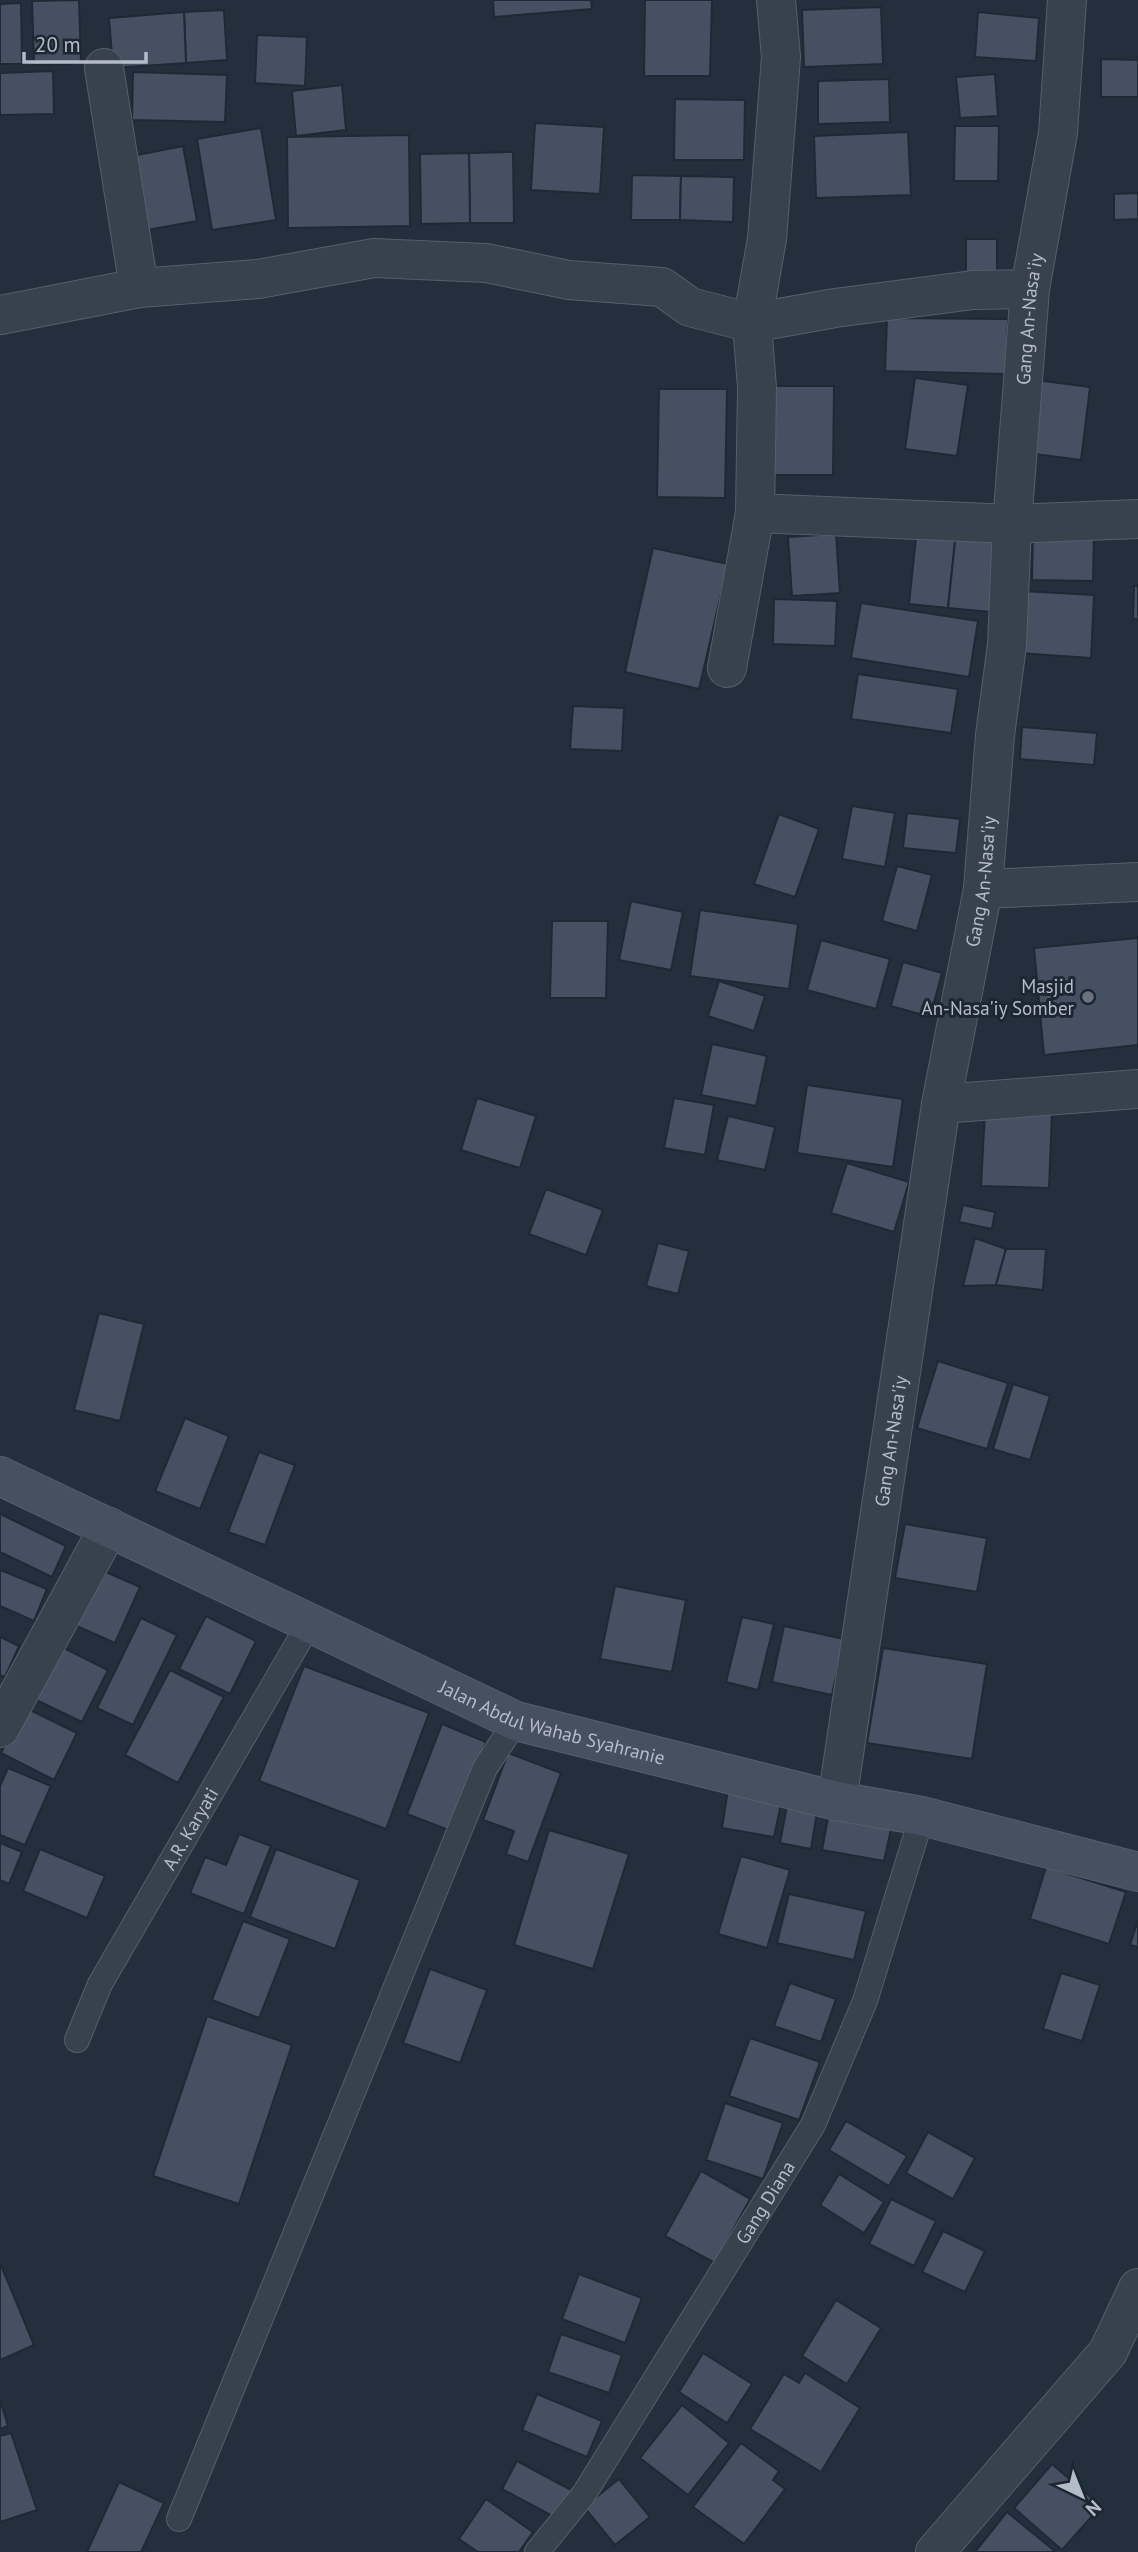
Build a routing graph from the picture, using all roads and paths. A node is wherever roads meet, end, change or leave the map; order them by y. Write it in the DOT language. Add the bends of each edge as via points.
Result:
graph roads {
  1 [pos="776,0"];
  2 [pos="1067,0"];
  3 [pos="104,68"];
  4 [pos="139,288"];
  5 [pos="1030,289"];
  6 [pos="0,315"];
  7 [pos="752,323"];
  8 [pos="755,513"];
  9 [pos="1138,519"];
  10 [pos="1012,524"];
  11 [pos="727,668"];
  12 [pos="1138,882"];
  13 [pos="983,888"];
  14 [pos="1138,1089"];
  15 [pos="941,1104"];
  16 [pos="0,1476"];
  17 [pos="109,1527"];
  18 [pos="310,1622"];
  19 [pos="516,1721"];
  20 [pos="0,1728"];
  21 [pos="837,1801"];
  22 [pos="922,1816"];
  23 [pos="1138,1872"];
  24 [pos="77,2040"];
  25 [pos="1138,2288"];
  26 [pos="179,2519"];
  27 [pos="537,2552"];
  28 [pos="935,2552"];
  1 -- 7 [label="street" via="781,57 767,239"];
  2 -- 5 [label="street, Gang An-Nasa'iy" via="1058,134"];
  3 -- 4 [label="street"];
  4 -- 6 [label="street"];
  4 -- 7 [label="street" via="258,279 374,258 486,263 569,280 662,287 690,307"];
  5 -- 7 [label="street" via="973,290"];
  5 -- 10 [label="street, Gang An-Nasa'iy"];
  7 -- 8 [label="street" via="757,388"];
  8 -- 10 [label="street"];
  8 -- 11 [label="street"];
  9 -- 10 [label="street"];
  10 -- 13 [label="street, Gang An-Nasa'iy" via="1007,645"];
  12 -- 13 [label="street"];
  13 -- 15 [label="street, Gang An-Nasa'iy"];
  14 -- 15 [label="street"];
  15 -- 21 [label="street, Gang An-Nasa'iy"];
  16 -- 17 [label="main road, Jalan Abdul Wahab Syahranie"];
  17 -- 18 [label="main road, Jalan Abdul Wahab Syahranie"];
  17 -- 20 [label="street"];
  18 -- 19 [label="main road, Jalan Abdul Wahab Syahranie"];
  18 -- 24 [label="lane, A.R. Karyati" via="100,1983"];
  19 -- 21 [label="main road, Jalan Abdul Wahab Syahranie"];
  19 -- 26 [label="lane" via="485,1768"];
  21 -- 22 [label="main road, Jalan Abdul Wahab Syahranie"];
  22 -- 23 [label="main road, Jalan Abdul Wahab Syahranie"];
  22 -- 27 [label="lane, Gang Diana" via="865,2001 813,2124 584,2494"];
  25 -- 28 [label="street" via="1108,2352"];
}
